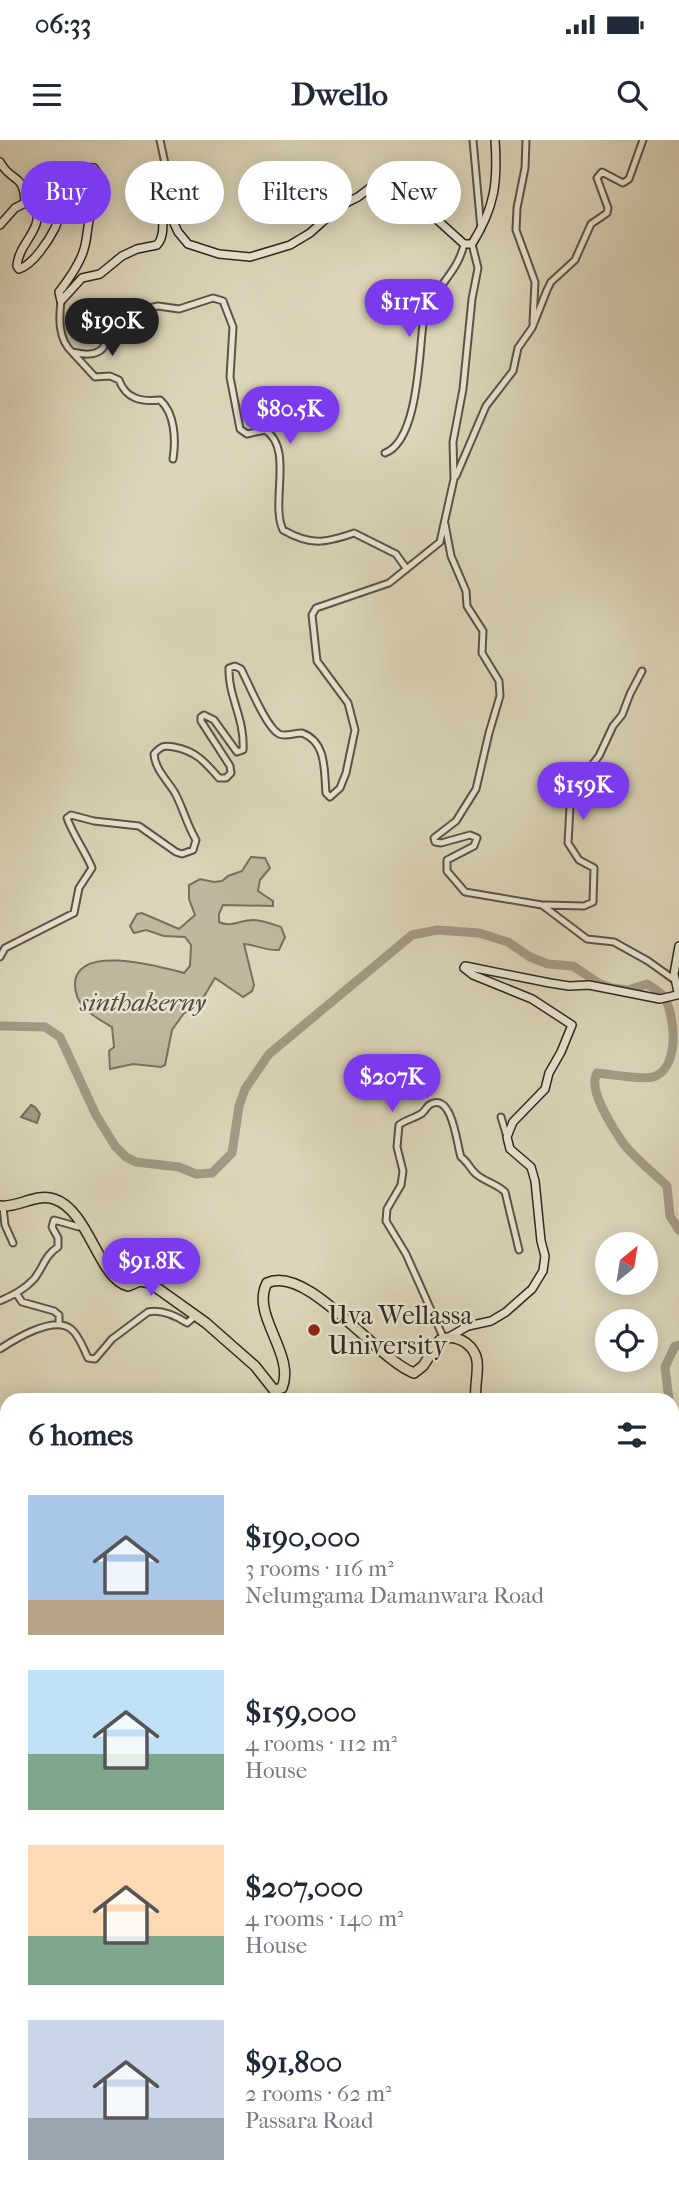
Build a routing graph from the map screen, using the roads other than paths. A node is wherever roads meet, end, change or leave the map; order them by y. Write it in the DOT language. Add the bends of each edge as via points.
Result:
graph roads {
  1 [pos="160,140"];
  2 [pos="473,140"];
  3 [pos="495,140"];
  4 [pos="526,140"];
  5 [pos="643,140"];
  6 [pos="164,161"];
  7 [pos="0,162"];
  8 [pos="21,182"];
  9 [pos="21,205"];
  10 [pos="37,224"];
  11 [pos="56,224"];
  12 [pos="88,224"];
  13 [pos="163,224"];
  14 [pos="174,224"];
  15 [pos="0,225"];
  16 [pos="481,229"];
  17 [pos="468,244"];
  18 [pos="61,301"];
  19 [pos="532,328"];
  20 [pos="72,352"];
  21 [pos="385,453"];
  22 [pos="173,459"];
  23 [pos="454,479"];
  24 [pos="445,524"];
  25 [pos="406,568"];
  26 [pos="642,671"];
  27 [pos="542,905"];
  28 [pos="679,946"];
  29 [pos="0,957"];
  30 [pos="676,981"];
  31 [pos="501,1117"];
  32 [pos="507,1137"];
  33 [pos="2,1207"];
  34 [pos="82,1225"];
  35 [pos="13,1243"];
  36 [pos="519,1250"];
  37 [pos="16,1293"];
  38 [pos="0,1301"];
  39 [pos="195,1317"];
  40 [pos="59,1324"];
  41 [pos="446,1338"];
  42 [pos="0,1349"];
  43 [pos="474,1393"];
  1 -- 6 [label="street"];
  2 -- 16 [label="street"];
  3 -- 16 [label="street" via="496,191"];
  4 -- 19 [label="street" via="516,230 535,282"];
  5 -- 19 [label="street" via="629,179 623,183 602,172 597,178 607,214 591,224 575,260 551,282"];
  7 -- 8 [label="street"];
  9 -- 15 [label="street"];
  10 -- 11 [label="street" via="17,258 19,269 39,251"];
  12 -- 18 [label="street" via="85,248 59,292"];
  13 -- 18 [label="street" via="156,245 136,249 100,274 82,278"];
  14 -- 17 [label="street" via="194,248 250,257 290,245 340,206 397,173 406,177 423,207"];
  16 -- 17 [label="street"];
  17 -- 21 [label="street" via="426,308 408,427 401,441"];
  17 -- 23 [label="street" via="478,268 453,442"];
  18 -- 20 [label="street" via="59,323"];
  19 -- 23 [label="street" via="518,348 513,371 486,406"];
  20 -- 22 [label="street" via="94,377 110,376 119,380 131,397 164,404 172,422"];
  20 -- 25 [label="street" via="99,353 119,314 158,306 179,309 219,298 233,327 230,377 240,429 247,434 265,430 270,434 281,462 277,511 283,530 312,542 354,533 396,554"];
  23 -- 24 [label="street"];
  24 -- 25 [label="street" via="440,542"];
  24 -- 27 [label="street" via="467,606 483,631 482,653 499,681 500,696 476,789 456,821 434,840 477,838 474,846 447,860 447,872 465,892"];
  25 -- 29 [label="street" via="389,583 329,602 312,615 317,661 348,703 355,730 346,773 335,794 330,797 326,793 323,755 316,743 302,733 278,733 242,669 229,668 241,717 243,750 237,752 214,720 201,717 230,766 226,778 219,778 189,749 166,746 154,754 196,840 193,850 176,852 139,825 71,815 67,818 92,868 79,888 74,913 5,948"];
  26 -- 27 [label="street" via="599,756 580,780 570,807 568,844 579,860 594,868 593,902"];
  27 -- 30 [label="street" via="587,939 614,942"];
  28 -- 30 [label="street"];
  30 -- 32 [label="street" via="677,995 663,999 465,966 465,971 532,999 572,1025 545,1089 513,1122"];
  31 -- 32 [label="street"];
  32 -- 41 [label="street" via="510,1149 531,1167 536,1181 543,1272 506,1312"];
  33 -- 34 [label="highway" via="56,1199"];
  33 -- 35 [label="street"];
  34 -- 37 [label="street" via="52,1222 58,1247"];
  34 -- 39 [label="highway" via="122,1284 150,1283"];
  36 -- 41 [label="street" via="505,1192 474,1173 461,1157 452,1117 444,1107 430,1104 425,1112 399,1125 397,1147 403,1171 386,1221"];
  37 -- 38 [label="street"];
  37 -- 40 [label="street" via="30,1306 54,1311"];
  39 -- 40 [label="street" via="187,1323 154,1311 138,1318 112,1339 100,1356 90,1360 72,1329"];
  39 -- 41 [label="highway" via="255,1366 276,1390 282,1388 285,1375 263,1292 273,1281 292,1284 323,1300 414,1373"];
  40 -- 42 [label="street" via="44,1326"];
  41 -- 43 [label="highway" via="456,1337 475,1350"];
}
